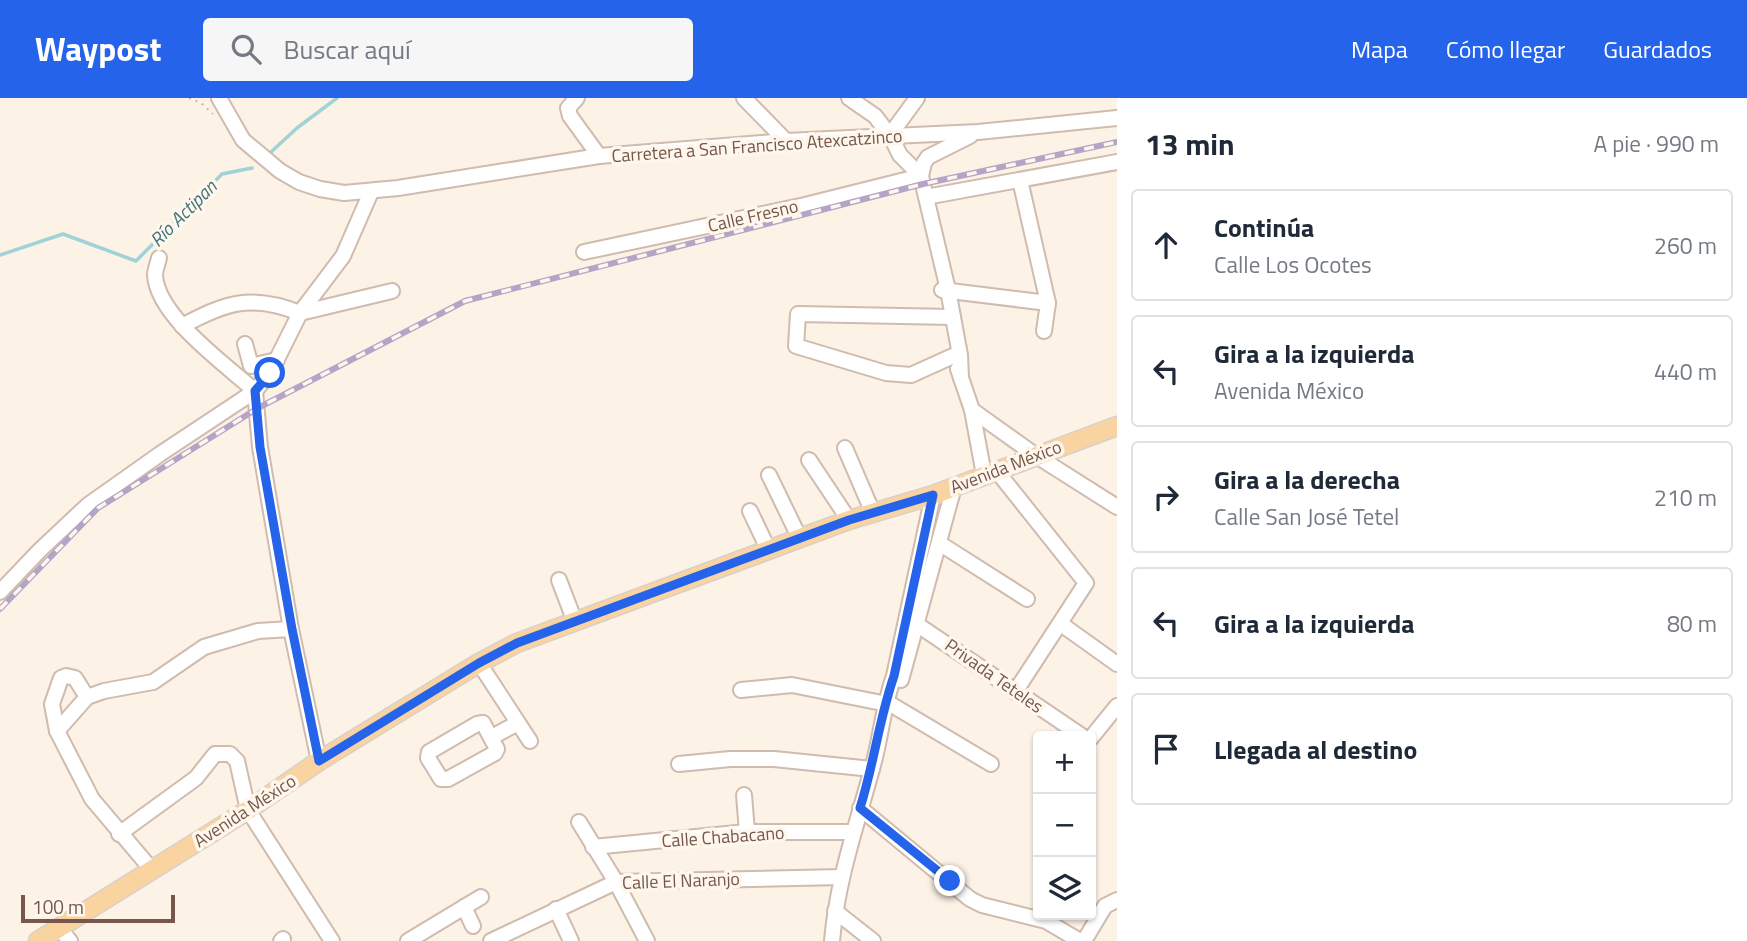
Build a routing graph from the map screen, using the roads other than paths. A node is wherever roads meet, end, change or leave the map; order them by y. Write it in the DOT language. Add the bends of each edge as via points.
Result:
graph roads {
  1 [pos="219,98"];
  2 [pos="577,98"];
  3 [pos="744,98"];
  4 [pos="849,98"];
  5 [pos="917,98"];
  6 [pos="1117,118"];
  7 [pos="978,132"];
  8 [pos="890,136"];
  9 [pos="786,141"];
  10 [pos="900,155"];
  11 [pos="599,156"];
  12 [pos="1117,162"];
  13 [pos="921,176"];
  14 [pos="1020,180"];
  15 [pos="895,183"];
  16 [pos="371,192"];
  17 [pos="926,197"];
  18 [pos="584,252"];
  19 [pos="159,258"];
  20 [pos="945,290"];
  21 [pos="392,291"];
  22 [pos="1048,303"];
  23 [pos="300,313"];
  24 [pos="949,317"];
  25 [pos="182,326"];
  26 [pos="1044,331"];
  27 [pos="245,344"];
  28 [pos="953,356"];
  29 [pos="277,360"];
  30 [pos="961,378"];
  31 [pos="255,391"];
  32 [pos="972,410"];
  33 [pos="1117,426"];
  34 [pos="845,448"];
  35 [pos="1035,455"];
  36 [pos="809,460"];
  37 [pos="990,472"];
  38 [pos="769,475"];
  39 [pos="954,487"];
  40 [pos="933,495"];
  41 [pos="1117,507"];
  42 [pos="750,511"];
  43 [pos="873,513"];
  44 [pos="849,520"];
  45 [pos="800,539"];
  46 [pos="939,543"];
  47 [pos="769,551"];
  48 [pos="559,580"];
  49 [pos="0,592"];
  50 [pos="1027,599"];
  51 [pos="912,621"];
  52 [pos="575,622"];
  53 [pos="1060,624"];
  54 [pos="292,629"];
  55 [pos="479,663"];
  56 [pos="1117,664"];
  57 [pos="741,690"];
  58 [pos="1015,692"];
  59 [pos="87,696"];
  60 [pos="889,704"];
  61 [pos="1117,706"];
  62 [pos="518,723"];
  63 [pos="57,731"];
  64 [pos="1074,731"];
  65 [pos="1096,732"];
  66 [pos="492,737"];
  67 [pos="530,741"];
  68 [pos="319,761"];
  69 [pos="679,764"];
  70 [pos="991,764"];
  71 [pos="872,769"];
  72 [pos="744,795"];
  73 [pos="860,808"];
  74 [pos="248,810"];
  75 [pos="579,822"];
  76 [pos="747,832"];
  77 [pos="853,832"];
  78 [pos="119,834"];
  79 [pos="593,847"];
  80 [pos="152,870"];
  81 [pos="842,877"];
  82 [pos="616,882"];
  83 [pos="481,897"];
  84 [pos="1117,900"];
  85 [pos="464,907"];
  86 [pos="556,909"];
  87 [pos="835,911"];
  88 [pos="473,926"];
  89 [pos="65,934"];
  90 [pos="497,940"];
  91 [pos="38,941"];
  92 [pos="332,941"];
  93 [pos="408,941"];
  94 [pos="571,941"];
  95 [pos="647,941"];
  96 [pos="832,941"];
  97 [pos="873,941"];
  98 [pos="1082,941"];
  1 -- 16 [label="street, Carretera a San Francisco Atexcatzinco" via="243,140 280,172 320,189"];
  2 -- 11 [label="street" via="568,108 570,116"];
  3 -- 9 [label="street"];
  4 -- 8 [label="street" via="875,116"];
  5 -- 8 [label="street"];
  6 -- 7 [label="street, Carretera a San Francisco Atexcatzinco"];
  7 -- 8 [label="street, Carretera a San Francisco Atexcatzinco"];
  7 -- 13 [label="street" via="928,157"];
  8 -- 9 [label="street, Carretera a San Francisco Atexcatzinco"];
  8 -- 10 [label="street"];
  9 -- 11 [label="street, Carretera a San Francisco Atexcatzinco"];
  10 -- 13 [label="street"];
  10 -- 15 [label="street"];
  11 -- 16 [label="street, Carretera a San Francisco Atexcatzinco"];
  12 -- 14 [label="street"];
  13 -- 15 [label="street, Calle Fresno"];
  13 -- 17 [label="street"];
  14 -- 17 [label="street"];
  14 -- 22 [label="street"];
  15 -- 18 [label="street, Calle Fresno"];
  16 -- 23 [label="street" via="343,256"];
  17 -- 20 [label="street"];
  19 -- 25 [label="street" via="155,274 164,303"];
  20 -- 22 [label="street"];
  20 -- 24 [label="street"];
  21 -- 23 [label="street"];
  22 -- 26 [label="street"];
  23 -- 25 [label="street" via="277,303 249,301"];
  23 -- 29 [label="street"];
  24 -- 28 [label="street"];
  24 -- 28 [label="street" via="798,314 796,346 886,373 911,375"];
  24 -- 30 [label="street"];
  25 -- 31 [label="street"];
  27 -- 29 [label="street" via="251,366"];
  28 -- 30 [label="street"];
  29 -- 31 [label="street"];
  30 -- 32 [label="street"];
  31 -- 49 [label="street" via="88,505"];
  31 -- 54 [label="street" via="260,447"];
  32 -- 35 [label="street"];
  32 -- 37 [label="street"];
  33 -- 35 [label="main road, Avenida México"];
  34 -- 43 [label="street"];
  35 -- 37 [label="main road, Avenida México"];
  35 -- 41 [label="street"];
  36 -- 44 [label="street"];
  37 -- 39 [label="main road, Avenida México"];
  37 -- 53 [label="street" via="1086,583"];
  38 -- 45 [label="street"];
  39 -- 40 [label="main road, Avenida México"];
  39 -- 46 [label="street"];
  40 -- 43 [label="main road, Avenida México"];
  40 -- 51 [label="street"];
  42 -- 47 [label="street"];
  43 -- 44 [label="main road, Avenida México"];
  44 -- 45 [label="main road, Avenida México"];
  45 -- 47 [label="main road, Avenida México"];
  46 -- 50 [label="street"];
  46 -- 51 [label="street"];
  47 -- 52 [label="main road, Avenida México"];
  48 -- 52 [label="street"];
  51 -- 58 [label="street, Privada Teteles"];
  51 -- 60 [label="street"];
  52 -- 55 [label="main road, Avenida México"];
  53 -- 56 [label="street"];
  53 -- 58 [label="street"];
  54 -- 59 [label="street" via="258,631 204,647 153,682"];
  54 -- 68 [label="street"];
  55 -- 62 [label="street"];
  55 -- 68 [label="main road, Avenida México"];
  57 -- 60 [label="street" via="792,685"];
  58 -- 64 [label="street, Privada Teteles"];
  59 -- 63 [label="street"];
  59 -- 63 [label="street" via="75,678 61,678 52,704"];
  60 -- 70 [label="street"];
  60 -- 71 [label="street"];
  61 -- 65 [label="street"];
  62 -- 66 [label="street"];
  62 -- 67 [label="street"];
  63 -- 78 [label="street" via="92,799"];
  66 -- 66 [label="street" via="483,723 477,724 429,752 428,758 441,779 448,779 495,753"];
  68 -- 74 [label="main road, Avenida México"];
  69 -- 71 [label="street" via="774,759"];
  71 -- 73 [label="street"];
  72 -- 76 [label="street"];
  73 -- 77 [label="street"];
  73 -- 98 [label="street" via="970,899 1046,921"];
  74 -- 78 [label="street" via="237,761 230,754 215,754 196,778"];
  74 -- 80 [label="main road, Avenida México"];
  74 -- 92 [label="street"];
  75 -- 79 [label="street"];
  76 -- 77 [label="street, Calle Chabacano"];
  76 -- 79 [label="street, Calle Chabacano"];
  77 -- 81 [label="street"];
  78 -- 80 [label="street"];
  79 -- 82 [label="street"];
  80 -- 89 [label="main road, Avenida México"];
  81 -- 82 [label="street, Calle El Naranjo"];
  81 -- 87 [label="street"];
  82 -- 86 [label="street, Calle El Naranjo"];
  82 -- 95 [label="street"];
  83 -- 85 [label="street"];
  84 -- 98 [label="street" via="1105,906"];
  85 -- 88 [label="street"];
  85 -- 93 [label="street"];
  86 -- 90 [label="street, Calle El Naranjo"];
  86 -- 94 [label="street"];
  87 -- 96 [label="street"];
  87 -- 97 [label="street"];
  89 -- 91 [label="main road, Avenida México"];
}
